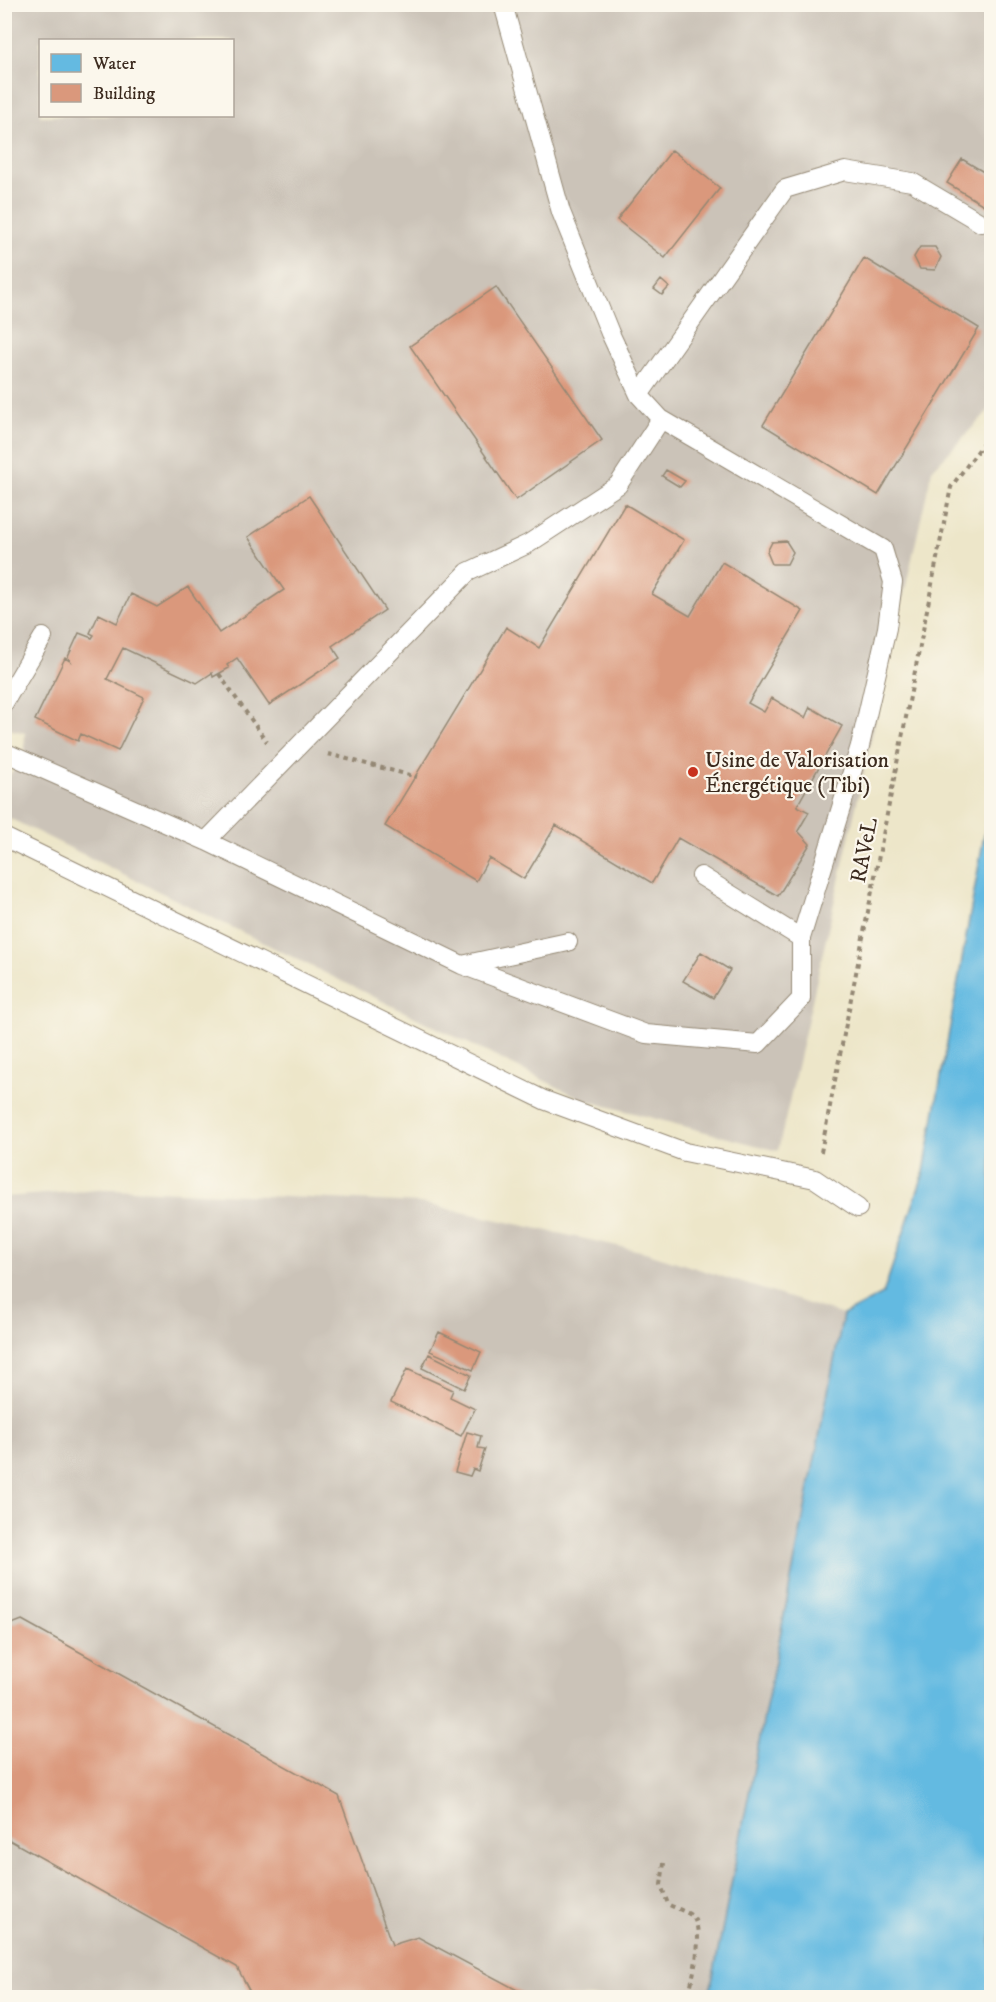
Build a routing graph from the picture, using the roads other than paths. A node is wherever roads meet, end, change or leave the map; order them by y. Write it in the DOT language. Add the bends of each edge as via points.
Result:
graph roads {
  1 [pos="504,4"];
  2 [pos="981,223"];
  3 [pos="639,395"];
  4 [pos="661,419"];
  5 [pos="43,637"];
  6 [pos="4,703"];
  7 [pos="4,752"];
  8 [pos="4,837"];
  9 [pos="206,841"];
  10 [pos="701,876"];
  11 [pos="801,938"];
  12 [pos="568,942"];
  13 [pos="462,965"];
  14 [pos="858,1208"];
  1 -- 3 [label="lane" via="561,212"];
  2 -- 3 [label="lane" via="912,182 845,171 785,189"];
  3 -- 4 [label="lane"];
  4 -- 9 [label="lane" via="618,484 528,544 468,572"];
  4 -- 11 [label="lane" via="883,549 893,582 887,628 860,746"];
  5 -- 6 [label="lane"];
  7 -- 9 [label="lane"];
  8 -- 14 [label="lane" via="544,1100 685,1152 815,1179"];
  9 -- 13 [label="lane"];
  10 -- 11 [label="lane"];
  11 -- 13 [label="lane" via="801,999 758,1044 646,1034"];
  12 -- 13 [label="lane"];
}
